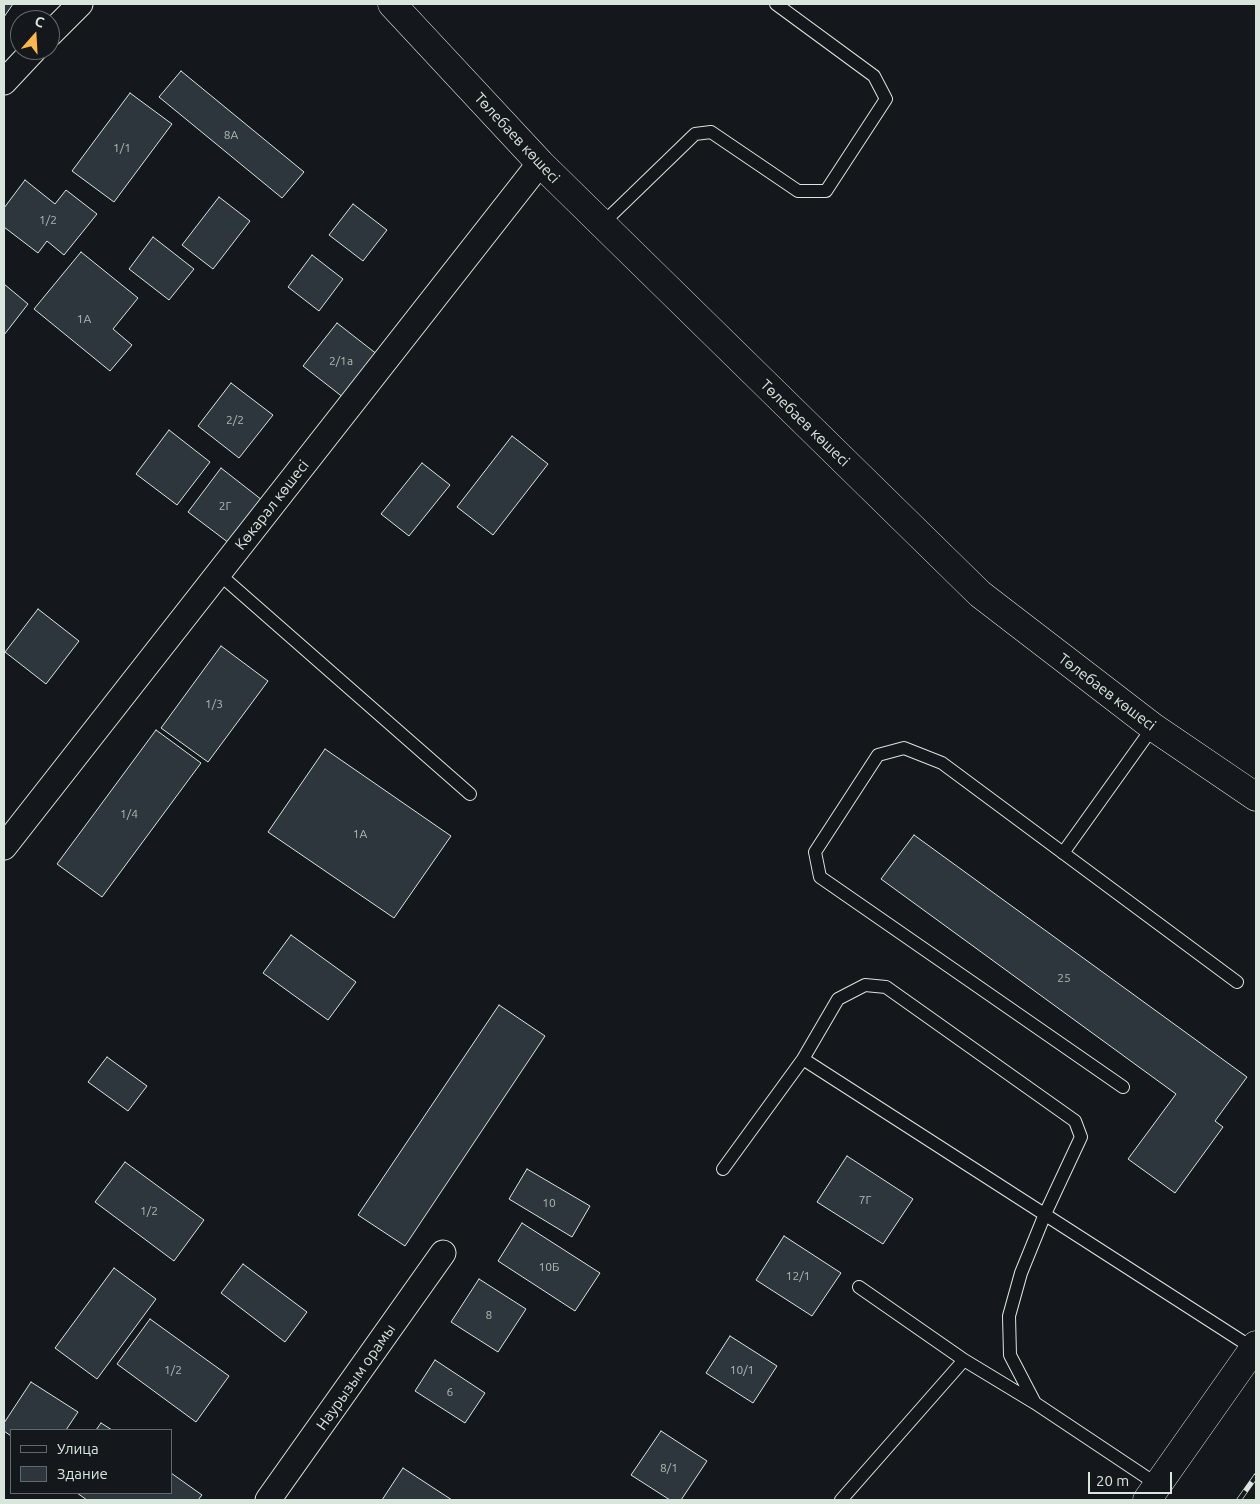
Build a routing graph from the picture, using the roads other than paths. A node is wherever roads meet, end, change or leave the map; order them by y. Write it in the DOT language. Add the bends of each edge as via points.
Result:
graph roads {
  1 [pos="80,4"];
  2 [pos="392,4"];
  3 [pos="776,4"];
  4 [pos="60,24"];
  5 [pos="25,60"];
  6 [pos="4,82"];
  7 [pos="540,163"];
  8 [pos="602,224"];
  9 [pos="218,573"];
  10 [pos="1153,728"];
  11 [pos="470,794"];
  12 [pos="1256,797"];
  13 [pos="4,847"];
  14 [pos="1063,853"];
  15 [pos="1237,982"];
  16 [pos="803,1059"];
  17 [pos="1123,1087"];
  18 [pos="723,1169"];
  19 [pos="1045,1214"];
  20 [pos="443,1253"];
  21 [pos="859,1287"];
  22 [pos="1255,1347"];
  23 [pos="964,1360"];
  24 [pos="1035,1403"];
  25 [pos="1153,1493"];
  26 [pos="268,1500"];
  27 [pos="841,1500"];
  1 -- 4 [label="street"];
  2 -- 7 [label="street, Төлебаев көшесі"];
  3 -- 8 [label="lane" via="874,76 886,99 826,191 798,191 711,132 695,134"];
  5 -- 6 [label="street"];
  7 -- 8 [label="street, Төлебаев көшесі"];
  7 -- 9 [label="street, Көкарал көшесі"];
  8 -- 10 [label="street, Төлебаев көшесі" via="980,594"];
  9 -- 11 [label="lane"];
  9 -- 13 [label="street, Көкарал көшесі"];
  10 -- 12 [label="street, Төлебаев көшесі"];
  10 -- 14 [label="lane"];
  14 -- 15 [label="lane"];
  14 -- 17 [label="lane" via="942,763 904,748 878,756 814,852 820,877"];
  16 -- 18 [label="lane"];
  16 -- 19 [label="lane"];
  16 -- 19 [label="lane" via="838,999 865,985 886,988 1075,1121 1081,1137"];
  19 -- 22 [label="lane"];
  19 -- 24 [label="lane" via="1021,1273 1009,1316 1010,1355"];
  20 -- 26 [label="street, Наурызым орамы"];
  21 -- 23 [label="lane"];
  22 -- 25 [label="street"];
  23 -- 24 [label="lane"];
  23 -- 27 [label="lane"];
  24 -- 25 [label="lane"];
}
